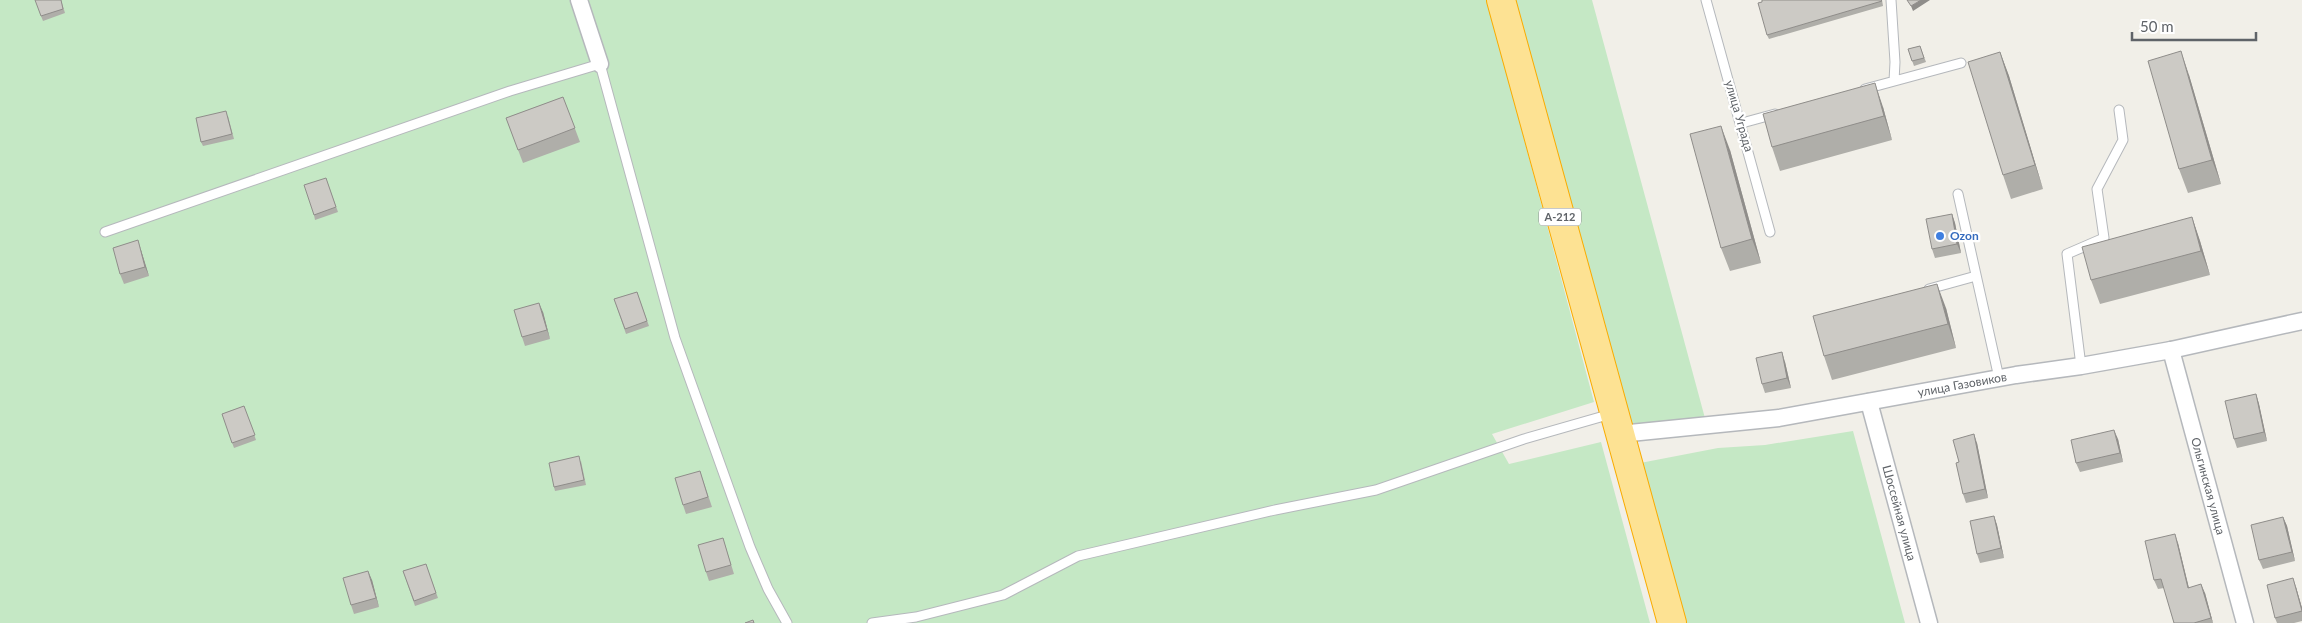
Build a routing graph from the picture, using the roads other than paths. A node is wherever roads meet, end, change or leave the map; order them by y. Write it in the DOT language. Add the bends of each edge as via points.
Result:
graph roads {
  1 [pos="579,0"];
  2 [pos="1501,0"];
  3 [pos="1706,0"];
  4 [pos="1891,0"];
  5 [pos="1961,63"];
  6 [pos="600,64"];
  7 [pos="1894,81"];
  8 [pos="1856,92"];
  9 [pos="2119,110"];
  10 [pos="1780,112"];
  11 [pos="1742,122"];
  12 [pos="1958,194"];
  13 [pos="105,232"];
  14 [pos="1770,232"];
  15 [pos="1976,276"];
  16 [pos="1919,292"];
  17 [pos="2302,321"];
  18 [pos="2171,350"];
  19 [pos="2081,366"];
  20 [pos="1999,378"];
  21 [pos="1869,402"];
  22 [pos="1617,424"];
  23 [pos="787,623"];
  24 [pos="872,623"];
  25 [pos="1672,623"];
  26 [pos="1930,623"];
  27 [pos="2244,623"];
  1 -- 6 [label="street"];
  2 -- 22 [label="highway, А-212"];
  3 -- 11 [label="lane, улица Уграда"];
  4 -- 7 [label="lane" via="1896,62"];
  5 -- 7 [label="lane"];
  6 -- 13 [label="lane" via="510,91"];
  6 -- 23 [label="lane" via="674,338 750,547"];
  7 -- 8 [label="lane"];
  9 -- 19 [label="lane" via="2123,140 2097,189 2104,238 2067,254"];
  10 -- 11 [label="lane"];
  11 -- 14 [label="lane, улица Уграда"];
  12 -- 15 [label="lane"];
  15 -- 16 [label="lane"];
  15 -- 20 [label="lane"];
  17 -- 18 [label="street, улица Газовиков"];
  18 -- 19 [label="street, улица Газовиков"];
  18 -- 27 [label="street, Ольгинская улица"];
  19 -- 20 [label="street, улица Газовиков"];
  20 -- 21 [label="street, улица Газовиков"];
  21 -- 22 [label="street, улица Газовиков" via="1779,418"];
  21 -- 26 [label="street, Шоссейная улица"];
  22 -- 24 [label="lane" via="1524,439 1376,490 1078,556 1003,595 916,617"];
  22 -- 25 [label="highway, А-212"];
}
